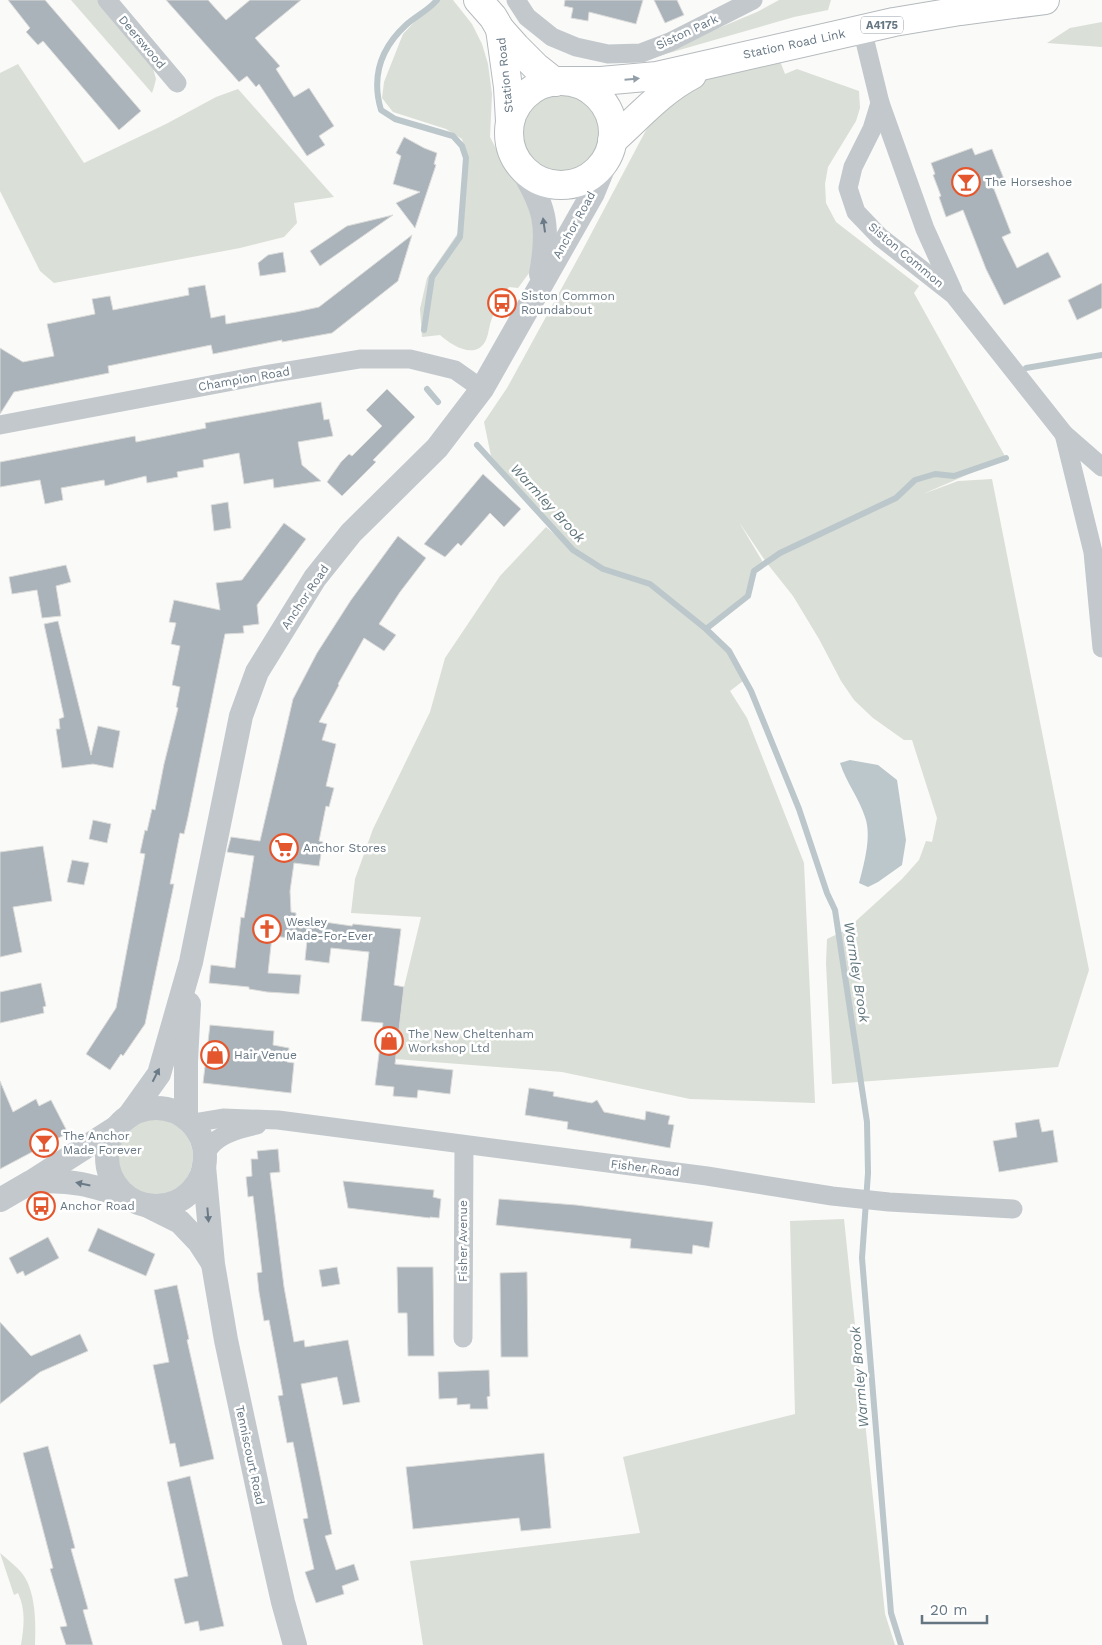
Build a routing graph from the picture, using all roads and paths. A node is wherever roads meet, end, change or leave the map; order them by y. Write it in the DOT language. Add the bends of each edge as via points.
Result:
graph roads {
  1 [pos="106,0"];
  2 [pos="478,0"];
  3 [pos="516,0"];
  4 [pos="753,0"];
  5 [pos="1045,0"];
  6 [pos="960,6"];
  7 [pos="500,29"];
  8 [pos="862,29"];
  9 [pos="720,60"];
  10 [pos="561,81"];
  11 [pos="177,83"];
  12 [pos="880,103"];
  13 [pos="510,121"];
  14 [pos="610,150"];
  15 [pos="518,163"];
  16 [pos="538,290"];
  17 [pos="954,295"];
  18 [pos="482,389"];
  19 [pos="0,425"];
  20 [pos="1064,434"];
  21 [pos="1102,467"];
  22 [pos="1102,648"];
  23 [pos="191,962"];
  24 [pos="190,1120"];
  25 [pos="278,1120"];
  26 [pos="123,1121"];
  27 [pos="464,1145"];
  28 [pos="204,1162"];
  29 [pos="31,1182"];
  30 [pos="0,1200"];
  31 [pos="138,1202"];
  32 [pos="1012,1209"];
  33 [pos="213,1264"];
  34 [pos="463,1338"];
  35 [pos="295,1645"];
  1 -- 11 [label="street, Deerswood"];
  2 -- 7 [label="main road, Station Road / A4175"];
  3 -- 4 [label="street, Siston Park" via="527,17 552,37 576,47 608,54 641,53"];
  5 -- 6 [label="main road, Station Road Link / A4175"];
  6 -- 8 [label="main road, Station Road Link / A4175"];
  7 -- 10 [label="main road, Station Road / A4175" via="536,67"];
  7 -- 13 [label="main road, Station Road / A4175"];
  8 -- 9 [label="main road, Station Road Link / A4175"];
  8 -- 12 [label="street, Siston Common"];
  10 -- 9 [label="main road, Station Road Link / A4175, one-way" via="657,76"];
  9 -- 14 [label="main road, Station Road Link / A4175" via="656,98"];
  10 -- 13 [label="main road, A4175" via="532,89 519,102"];
  10 -- 14 [label="main road, A4175" via="578,84 594,93 607,109 613,126"];
  12 -- 17 [label="street, Siston Common" via="925,229"];
  12 -- 17 [label="street, Siston Common" via="872,129 853,167 848,188 856,212 880,237"];
  13 -- 15 [label="main road, A4175" via="509,139"];
  14 -- 15 [label="main road, A4175" via="599,168 585,179 568,185 541,181"];
  14 -- 16 [label="street, Anchor Road" via="593,193"];
  16 -- 15 [label="street, Anchor Road, one-way" via="546,228 541,206"];
  16 -- 18 [label="street, Anchor Road"];
  17 -- 20 [label="street, Siston Common"];
  18 -- 19 [label="street, Champion Road" via="455,370 410,359 360,359"];
  18 -- 23 [label="street, Anchor Road" via="437,448 351,534 315,578 257,672 241,716"];
  20 -- 21 [label="street, Siston Common"];
  20 -- 22 [label="street" via="1093,552"];
  23 -- 24 [label="street, Anchor Road" via="186,1061"];
  26 -- 23 [label="street, Anchor Road, one-way" via="158,1074"];
  24 -- 25 [label="street, Fisher Road"];
  24 -- 26 [label="street" via="158,1108 138,1111"];
  24 -- 28 [label="street" via="202,1143"];
  25 -- 27 [label="street, Fisher Road"];
  25 -- 28 [label="street, Fisher Road" via="223,1136 210,1146"];
  26 -- 29 [label="street"];
  26 -- 31 [label="street" via="110,1138 108,1165 119,1190"];
  27 -- 32 [label="street, Fisher Road" via="707,1176 832,1196"];
  27 -- 34 [label="street, Fisher Avenue"];
  28 -- 31 [label="street" via="200,1178 183,1198 158,1205"];
  28 -- 33 [label="street, Tenniscourt Road, one-way"];
  29 -- 30 [label="street"];
  31 -- 29 [label="street, one-way" via="95,1186 54,1180"];
  31 -- 33 [label="street, Tenniscourt Road" via="180,1222 199,1242"];
  33 -- 35 [label="street, Tenniscourt Road" via="264,1518"];
}
